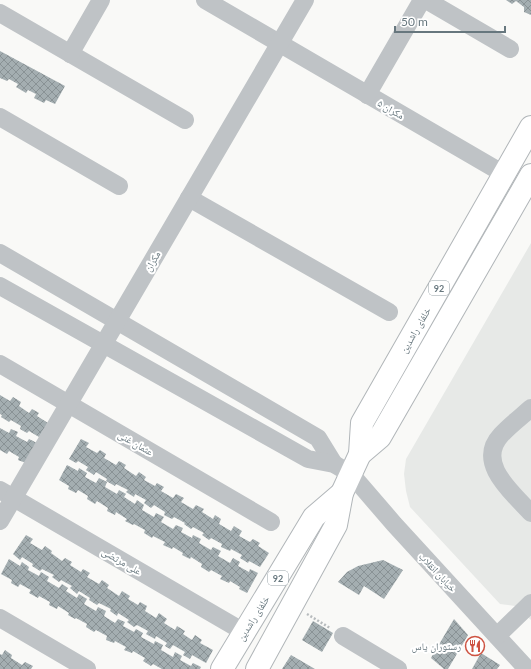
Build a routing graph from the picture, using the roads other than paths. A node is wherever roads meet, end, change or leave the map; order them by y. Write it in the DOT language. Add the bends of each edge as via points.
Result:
graph roads {
  1 [pos="101,0"];
  2 [pos="205,0"];
  3 [pos="305,0"];
  4 [pos="422,0"];
  5 [pos="426,0"];
  6 [pos="0,13"];
  7 [pos="279,43"];
  8 [pos="510,49"];
  9 [pos="70,54"];
  10 [pos="367,95"];
  11 [pos="0,117"];
  12 [pos="185,120"];
  13 [pos="531,127"];
  14 [pos="504,174"];
  15 [pos="531,175"];
  16 [pos="119,186"];
  17 [pos="189,198"];
  18 [pos="0,253"];
  19 [pos="0,286"];
  20 [pos="389,312"];
  21 [pos="117,321"];
  22 [pos="103,345"];
  23 [pos="0,364"];
  24 [pos="69,404"];
  25 [pos="531,408"];
  26 [pos="360,454"];
  27 [pos="342,469"];
  28 [pos="342,493"];
  29 [pos="7,494"];
  30 [pos="531,513"];
  31 [pos="0,521"];
  32 [pos="271,522"];
  33 [pos="531,603"];
  34 [pos="0,618"];
  35 [pos="244,632"];
  36 [pos="343,636"];
  37 [pos="497,636"];
  38 [pos="87,669"];
  39 [pos="222,669"];
  40 [pos="257,669"];
  41 [pos="398,669"];
  42 [pos="527,669"];
  1 -- 9 [label="street"];
  2 -- 7 [label="street, مکران ۵"];
  3 -- 7 [label="street, مکران"];
  4 -- 10 [label="street"];
  5 -- 8 [label="street"];
  6 -- 9 [label="street"];
  7 -- 10 [label="street, مکران ۵"];
  7 -- 17 [label="street, مکران"];
  9 -- 12 [label="street"];
  10 -- 14 [label="street, مکران ۵"];
  11 -- 16 [label="street"];
  13 -- 14 [label="main road, خلفای راشدین / 92"];
  14 -- 26 [label="main road, خلفای راشدین / 92" via="362,423"];
  15 -- 26 [label="main road, خلفای راشدین / 92" via="380,437"];
  17 -- 20 [label="street"];
  17 -- 21 [label="street, مکران"];
  18 -- 21 [label="street, خیابان انقلاب"];
  19 -- 22 [label="street"];
  21 -- 22 [label="street, مکران"];
  21 -- 27 [label="street, خیابان انقلاب" via="318,438"];
  22 -- 24 [label="street, مکران"];
  22 -- 27 [label="street" via="308,459"];
  23 -- 24 [label="street, عثمان غنی"];
  24 -- 29 [label="street, مکران"];
  24 -- 32 [label="street, عثمان غنی"];
  25 -- 30 [label="street" via="500,436 493,449 493,465 500,479"];
  26 -- 27 [label="main road, خلفای راشدین / 92"];
  27 -- 28 [label="main road, خلفای راشدین / 92"];
  27 -- 37 [label="street, خیابان انقلاب"];
  28 -- 35 [label="main road, خلفای راشدین / 92" via="314,517"];
  28 -- 40 [label="main road, خلفای راشدین / 92" via="336,525"];
  29 -- 31 [label="street, مکران"];
  29 -- 35 [label="street, علی مرتضی"];
  33 -- 37 [label="street"];
  34 -- 38 [label="street"];
  35 -- 39 [label="main road, خلفای راشدین / 92"];
  36 -- 41 [label="street"];
  37 -- 42 [label="street, خیابان انقلاب"];
}
